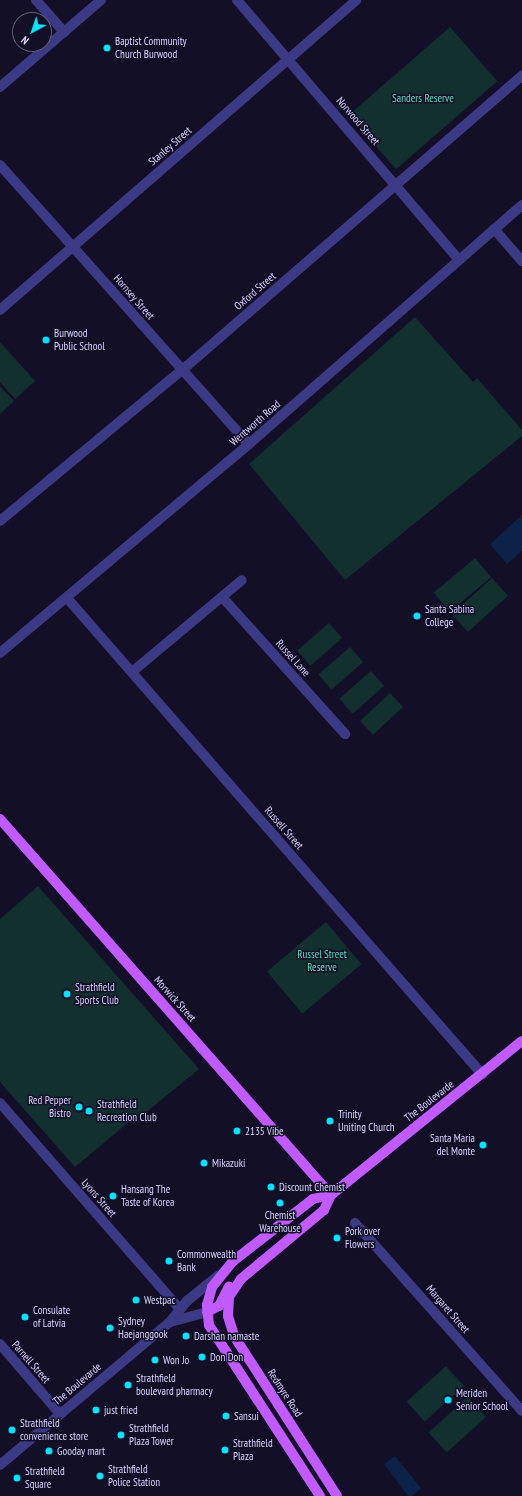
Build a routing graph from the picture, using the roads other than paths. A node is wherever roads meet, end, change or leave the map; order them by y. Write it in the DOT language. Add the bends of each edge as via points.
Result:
graph roads {
  1 [pos="36,0"];
  2 [pos="101,0"];
  3 [pos="237,0"];
  4 [pos="356,0"];
  5 [pos="64,32"];
  6 [pos="287,59"];
  7 [pos="522,76"];
  8 [pos="0,87"];
  9 [pos="0,165"];
  10 [pos="396,184"];
  11 [pos="522,205"];
  12 [pos="494,229"];
  13 [pos="74,246"];
  14 [pos="459,260"];
  15 [pos="522,261"];
  16 [pos="0,310"];
  17 [pos="182,369"];
  18 [pos="249,444"];
  19 [pos="0,521"];
  20 [pos="242,580"];
  21 [pos="67,598"];
  22 [pos="223,598"];
  23 [pos="0,653"];
  24 [pos="132,672"];
  25 [pos="344,734"];
  26 [pos="0,819"];
  27 [pos="522,1041"];
  28 [pos="482,1074"];
  29 [pos="0,1103"];
  30 [pos="331,1195"];
  31 [pos="355,1223"];
  32 [pos="251,1268"];
  33 [pos="219,1275"];
  34 [pos="229,1297"];
  35 [pos="179,1308"];
  36 [pos="207,1312"];
  37 [pos="170,1322"];
  38 [pos="0,1344"];
  39 [pos="522,1411"];
  40 [pos="60,1414"];
  41 [pos="0,1465"];
  42 [pos="320,1496"];
  43 [pos="338,1496"];
  1 -- 5 [label="street"];
  2 -- 5 [label="street"];
  3 -- 6 [label="street, Norwood Street"];
  4 -- 6 [label="street, Stanley Street"];
  5 -- 8 [label="street"];
  6 -- 10 [label="street, Norwood Street"];
  6 -- 13 [label="street, Stanley Street"];
  7 -- 10 [label="street, Oxford Street"];
  9 -- 13 [label="street, Hornsey Street"];
  10 -- 14 [label="street, Norwood Street"];
  10 -- 17 [label="street, Oxford Street"];
  11 -- 12 [label="street, Wentworth Road"];
  12 -- 14 [label="street, Wentworth Road"];
  12 -- 15 [label="street"];
  13 -- 16 [label="street, Stanley Street"];
  13 -- 17 [label="street, Hornsey Street"];
  14 -- 18 [label="street, Wentworth Road"];
  17 -- 18 [label="street, Hornsey Street"];
  17 -- 19 [label="street, Oxford Street"];
  18 -- 21 [label="street, Wentworth Road"];
  20 -- 22 [label="street"];
  21 -- 23 [label="street, Wentworth Road"];
  21 -- 24 [label="street, Russell Street"];
  22 -- 24 [label="street"];
  22 -- 25 [label="street, Russel Lane"];
  24 -- 28 [label="street, Russell Street"];
  26 -- 30 [label="main road, Morwick Street"];
  27 -- 28 [label="main road, The Boulevarde"];
  28 -- 30 [label="main road, The Boulevarde"];
  29 -- 35 [label="street, Lyons Street"];
  30 -- 32 [label="main road, The Boulevarde" via="324,1210"];
  30 -- 33 [label="main road, The Boulevarde" via="313,1199"];
  31 -- 39 [label="street, Margaret Street"];
  32 -- 34 [label="main road, The Boulevarde" via="234,1287"];
  32 -- 36 [label="main road" via="236,1276 219,1306"];
  33 -- 35 [label="street, The Boulevarde"];
  33 -- 36 [label="main road, The Boulevarde" via="212,1287"];
  34 -- 43 [label="main road, Redmyre Road" via="228,1316 234,1336"];
  35 -- 37 [label="street, The Boulevarde"];
  36 -- 37 [label="street, The Boulevarde"];
  36 -- 42 [label="main road" via="209,1325"];
  37 -- 40 [label="street, The Boulevarde"];
  38 -- 40 [label="street, Parnell Street"];
  40 -- 41 [label="street, The Boulevarde"];
}
